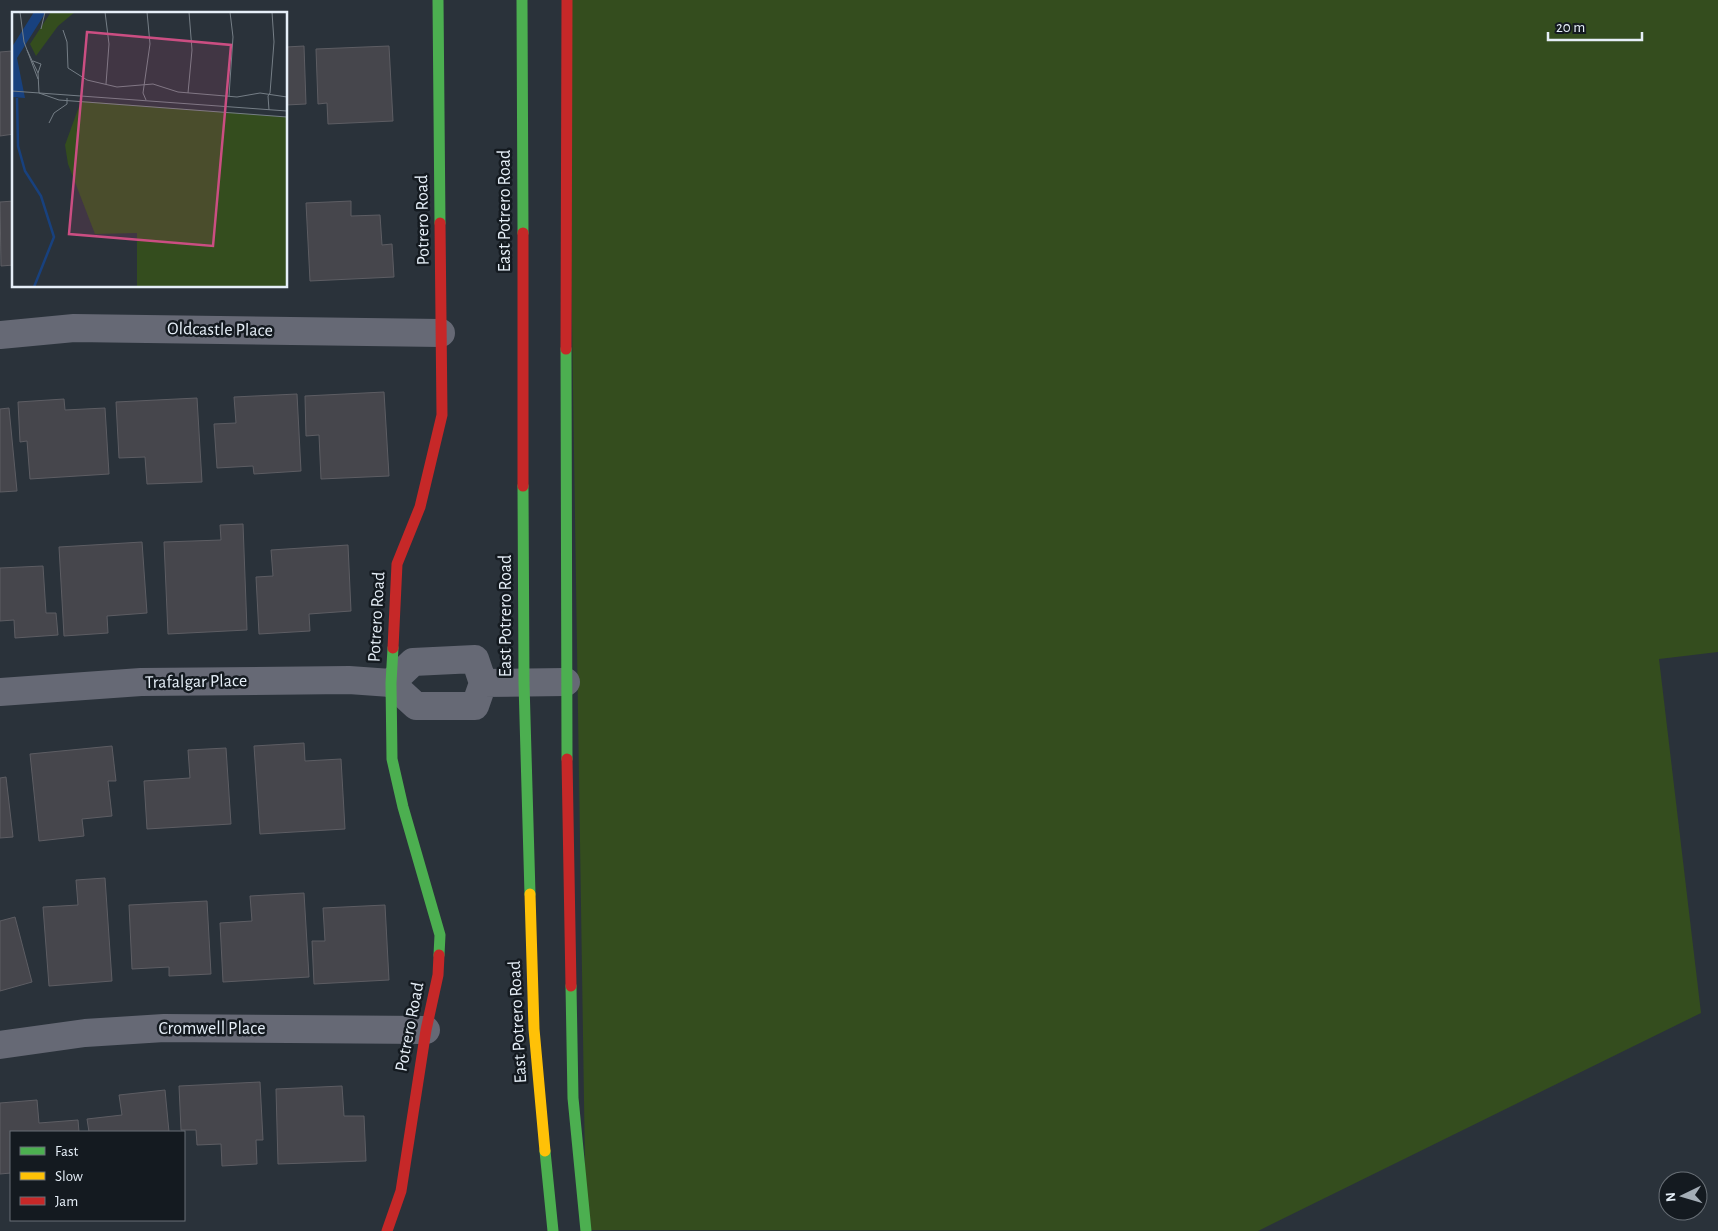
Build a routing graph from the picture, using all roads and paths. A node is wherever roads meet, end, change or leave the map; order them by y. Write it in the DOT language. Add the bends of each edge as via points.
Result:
graph roads {
  1 [pos="438,0"];
  2 [pos="522,0"];
  3 [pos="567,0"];
  4 [pos="441,333"];
  5 [pos="0,335"];
  6 [pos="566,682"];
  7 [pos="392,683"];
  8 [pos="483,683"];
  9 [pos="524,683"];
  10 [pos="0,692"];
  11 [pos="426,1030"];
  12 [pos="0,1045"];
  13 [pos="387,1231"];
  14 [pos="553,1231"];
  15 [pos="586,1231"];
  1 -- 4 [label="street, Potrero Road"];
  2 -- 9 [label="street, East Potrero Road"];
  3 -- 6 [label="street"];
  4 -- 5 [label="street, Oldcastle Place" via="74,328"];
  4 -- 7 [label="street, Potrero Road" via="442,415 420,507 397,564"];
  6 -- 9 [label="street"];
  6 -- 15 [label="street" via="573,1098"];
  7 -- 8 [label="street" via="416,706 475,706"];
  7 -- 8 [label="street" via="413,662 475,659"];
  7 -- 10 [label="street, Trafalgar Place" via="349,680 141,682"];
  7 -- 11 [label="street, Potrero Road" via="392,759 440,934 438,974"];
  8 -- 9 [label="street"];
  9 -- 14 [label="street, East Potrero Road" via="534,1029"];
  11 -- 12 [label="street, Cromwell Place" via="164,1028 85,1033"];
  11 -- 13 [label="street, Potrero Road" via="401,1191"];
}
